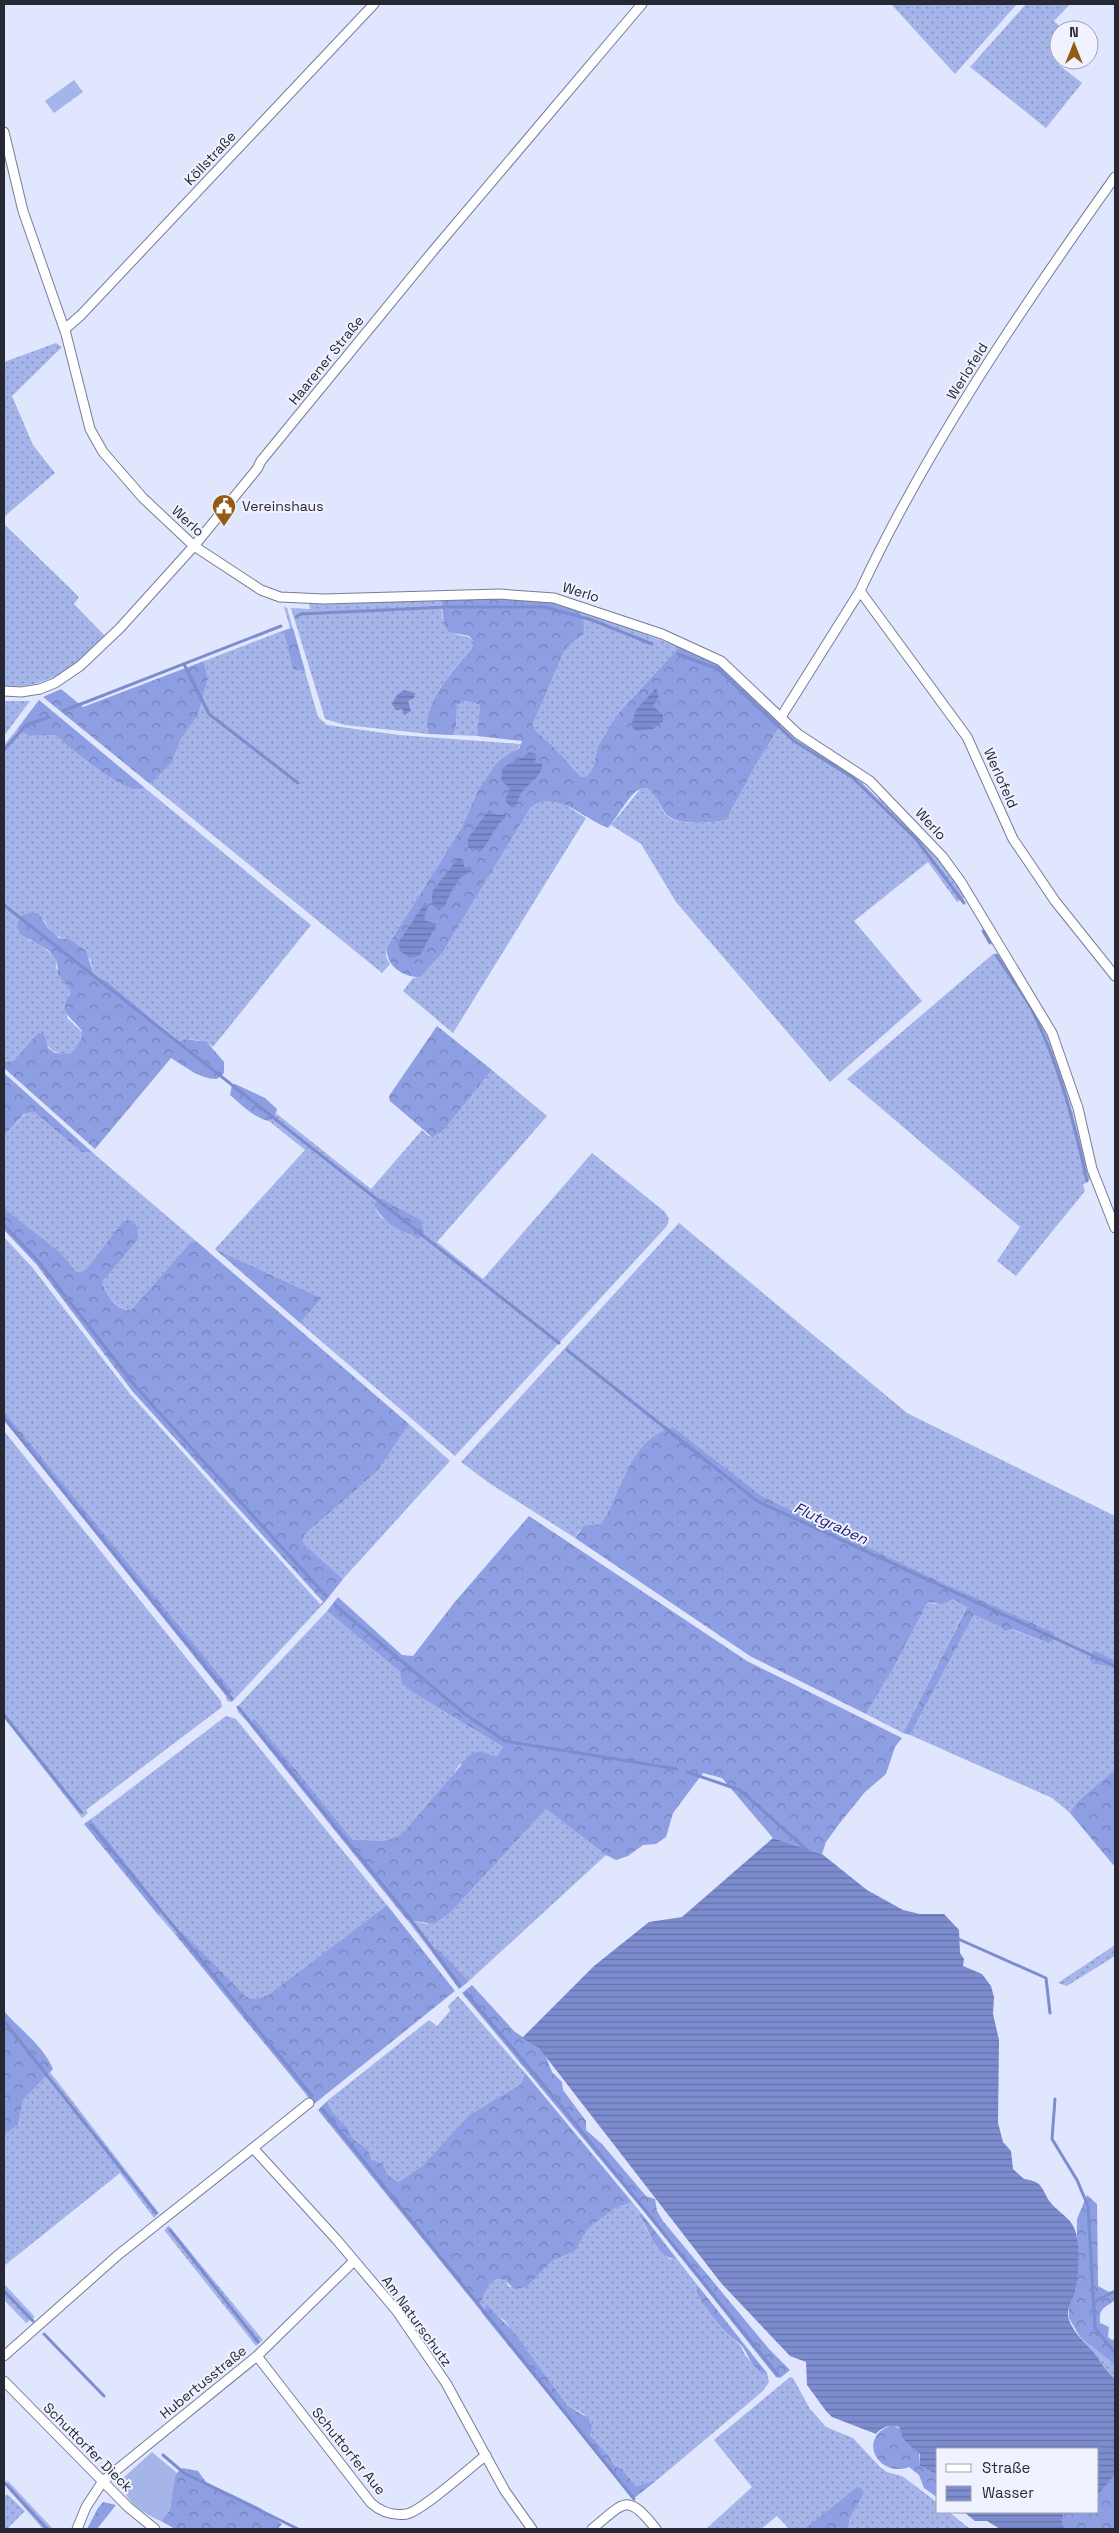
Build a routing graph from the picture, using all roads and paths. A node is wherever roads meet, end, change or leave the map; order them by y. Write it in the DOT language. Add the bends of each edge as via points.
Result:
graph roads {
  1 [pos="374,4"];
  2 [pos="642,4"];
  3 [pos="4,132"];
  4 [pos="1115,177"];
  5 [pos="65,329"];
  6 [pos="194,546"];
  7 [pos="860,591"];
  8 [pos="4,691"];
  9 [pos="781,717"];
  10 [pos="1115,976"];
  11 [pos="1115,1228"];
  12 [pos="309,2103"];
  13 [pos="253,2148"];
  14 [pos="354,2261"];
  15 [pos="4,2356"];
  16 [pos="257,2356"];
  17 [pos="4,2381"];
  18 [pos="486,2455"];
  19 [pos="103,2481"];
  20 [pos="77,2529"];
  21 [pos="155,2529"];
  22 [pos="532,2529"];
  23 [pos="592,2529"];
  24 [pos="656,2529"];
  1 -- 5 [label="street, Köllstraße"];
  2 -- 6 [label="street, Haarener Straße" via="432,251"];
  3 -- 5 [label="street, Werlo" via="24,212"];
  4 -- 7 [label="street, Werlofeld" via="1008,332 943,436 876,555"];
  5 -- 6 [label="street, Werlo" via="90,429 97,443 143,498"];
  6 -- 8 [label="street, Haarener Straße" via="120,628 80,666 40,689"];
  6 -- 9 [label="street, Werlo" via="261,590 287,598 498,594 567,601 711,655"];
  7 -- 9 [label="street, Werlofeld"];
  7 -- 10 [label="street, Werlofeld" via="966,737 1013,839 1055,901"];
  9 -- 11 [label="street, Werlo" via="798,734 870,781 942,856 961,882 1052,1032 1078,1108 1092,1169"];
  12 -- 13 [label="street"];
  13 -- 14 [label="street, Am Naturschutz"];
  13 -- 15 [label="street" via="118,2255"];
  14 -- 16 [label="street, Hubertusstraße"];
  14 -- 18 [label="street, Am Naturschutz" via="420,2344"];
  16 -- 18 [label="street, Schuttorfer Aue" via="370,2503 379,2510 394,2514 415,2510"];
  16 -- 19 [label="street, Hubertusstraße"];
  17 -- 19 [label="street, Schuttorfer Dieck"];
  18 -- 22 [label="street, Am Naturschutz" via="505,2491"];
  19 -- 20 [label="street, Hubertusstraße" via="86,2507"];
  19 -- 21 [label="street, Schuttorfer Dieck" via="138,2517"];
  23 -- 24 [label="street" via="619,2507 630,2504 638,2507"];
}
